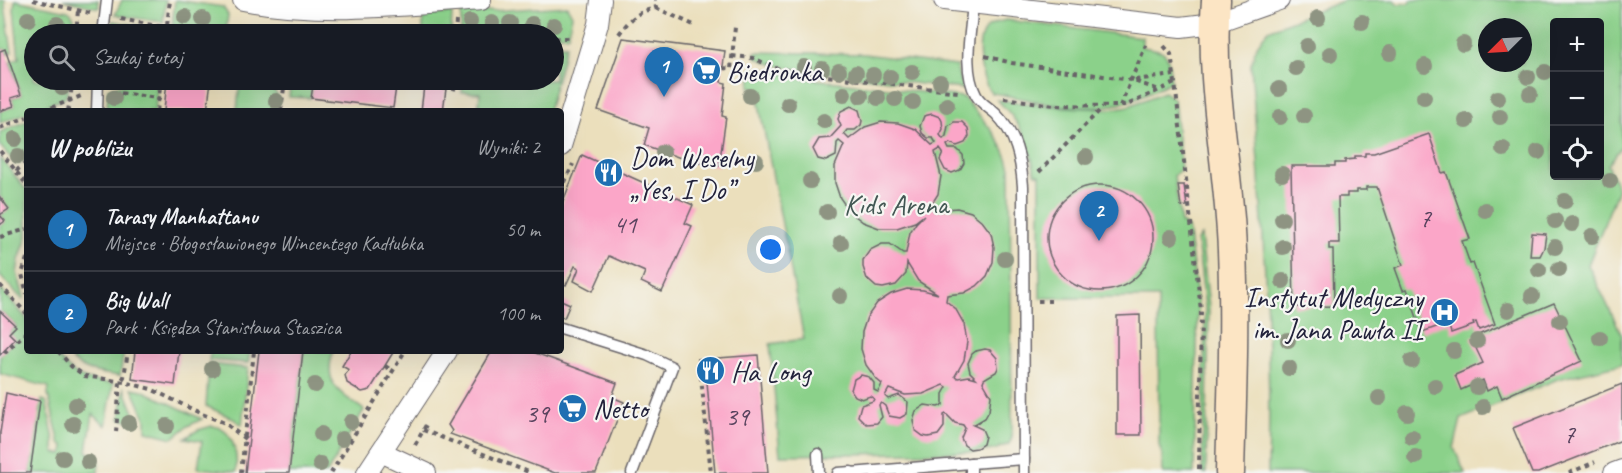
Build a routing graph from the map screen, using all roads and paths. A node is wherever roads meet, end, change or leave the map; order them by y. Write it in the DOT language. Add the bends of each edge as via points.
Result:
graph roads {
  1 [pos="33,0"];
  2 [pos="107,0"];
  3 [pos="170,0"];
  4 [pos="243,0"];
  5 [pos="481,0"];
  6 [pos="602,0"];
  7 [pos="944,0"];
  8 [pos="1279,0"];
  9 [pos="420,3"];
  10 [pos="973,3"];
  11 [pos="656,8"];
  12 [pos="78,10"];
  13 [pos="1215,11"];
  14 [pos="105,16"];
  15 [pos="77,24"];
  16 [pos="104,24"];
  17 [pos="146,24"];
  18 [pos="167,24"];
  19 [pos="696,26"];
  20 [pos="735,27"];
  21 [pos="564,38"];
  22 [pos="571,38"];
  23 [pos="981,55"];
  24 [pos="732,56"];
  25 [pos="723,68"];
  26 [pos="1174,75"];
  27 [pos="1131,80"];
  28 [pos="1175,83"];
  29 [pos="72,90"];
  30 [pos="89,90"];
  31 [pos="98,90"];
  32 [pos="121,90"];
  33 [pos="160,90"];
  34 [pos="284,90"];
  35 [pos="1160,90"];
  36 [pos="975,94"];
  37 [pos="159,98"];
  38 [pos="165,99"];
  39 [pos="71,100"];
  40 [pos="1104,106"];
  41 [pos="1120,106"];
  42 [pos="51,108"];
  43 [pos="70,108"];
  44 [pos="97,108"];
  45 [pos="157,108"];
  46 [pos="281,108"];
  47 [pos="24,118"];
  48 [pos="0,128"];
  49 [pos="564,136"];
  50 [pos="0,151"];
  51 [pos="24,164"];
  52 [pos="16,171"];
  53 [pos="1037,174"];
  54 [pos="24,181"];
  55 [pos="24,230"];
  56 [pos="0,237"];
  57 [pos="0,285"];
  58 [pos="24,311"];
  59 [pos="564,329"];
  60 [pos="24,334"];
  61 [pos="4,351"];
  62 [pos="61,354"];
  63 [pos="128,354"];
  64 [pos="254,354"];
  65 [pos="403,354"];
  66 [pos="445,354"];
  67 [pos="127,358"];
  68 [pos="699,358"];
  69 [pos="134,359"];
  70 [pos="385,366"];
  71 [pos="393,371"];
  72 [pos="120,382"];
  73 [pos="423,430"];
  74 [pos="116,432"];
  75 [pos="244,439"];
  76 [pos="381,452"];
  77 [pos="818,454"];
  78 [pos="1024,459"];
  79 [pos="971,468"];
  80 [pos="1622,470"];
  81 [pos="241,473"];
  82 [pos="331,473"];
  83 [pos="367,473"];
  84 [pos="426,473"];
  85 [pos="531,473"];
  86 [pos="632,473"];
  87 [pos="711,473"];
  88 [pos="819,473"];
  89 [pos="837,473"];
  90 [pos="851,473"];
  91 [pos="1024,473"];
  92 [pos="1199,473"];
  93 [pos="1230,473"];
  94 [pos="1614,473"];
  1 -- 12 [label="path"];
  2 -- 14 [label="lane"];
  3 -- 18 [label="path"];
  4 -- 9 [label="street" via="312,9"];
  5 -- 9 [label="street"];
  6 -- 49 [label="street"];
  7 -- 10 [label="street"];
  8 -- 13 [label="street"];
  10 -- 13 [label="street" via="1181,27"];
  10 -- 36 [label="lane" via="969,46"];
  11 -- 19 [label="path"];
  12 -- 14 [label="path"];
  12 -- 15 [label="path"];
  13 -- 93 [label="street" via="1216,72 1233,249"];
  14 -- 16 [label="lane"];
  14 -- 17 [label="path"];
  20 -- 24 [label="path"];
  21 -- 22 [label="path"];
  23 -- 27 [label="path"];
  24 -- 25 [label="path" via="731,69"];
  24 -- 36 [label="path" via="753,58 802,74"];
  26 -- 27 [label="path"];
  26 -- 27 [label="path" via="1171,54 1166,48 1147,43"];
  26 -- 28 [label="path"];
  27 -- 35 [label="path"];
  27 -- 41 [label="path"];
  28 -- 35 [label="path"];
  28 -- 92 [label="path" via="1201,310"];
  29 -- 39 [label="path"];
  30 -- 39 [label="path"];
  31 -- 44 [label="lane"];
  32 -- 37 [label="path"];
  33 -- 37 [label="path"];
  34 -- 46 [label="path"];
  35 -- 41 [label="path"];
  36 -- 40 [label="path" via="1054,105"];
  36 -- 78 [label="lane" via="1007,128 1022,164"];
  37 -- 38 [label="path"];
  37 -- 45 [label="path"];
  39 -- 42 [label="path"];
  39 -- 43 [label="path"];
  40 -- 41 [label="path"];
  40 -- 53 [label="path"];
  47 -- 48 [label="path"];
  50 -- 52 [label="path"];
  51 -- 52 [label="path"];
  52 -- 54 [label="path"];
  55 -- 56 [label="path"];
  57 -- 58 [label="path"];
  59 -- 86 [label="lane" via="672,367"];
  60 -- 61 [label="path"];
  62 -- 72 [label="path" via="85,376"];
  63 -- 67 [label="path"];
  64 -- 75 [label="path"];
  65 -- 71 [label="path"];
  66 -- 76 [label="street"];
  67 -- 69 [label="path"];
  67 -- 72 [label="path"];
  68 -- 87 [label="path"];
  70 -- 71 [label="path"];
  71 -- 82 [label="path"];
  72 -- 74 [label="path"];
  72 -- 75 [label="path" via="151,389 225,423"];
  73 -- 85 [label="path"];
  75 -- 81 [label="path"];
  76 -- 83 [label="street"];
  76 -- 84 [label="street"];
  77 -- 88 [label="lane"];
  78 -- 79 [label="lane"];
  78 -- 91 [label="lane"];
  79 -- 90 [label="lane"];
  80 -- 94 [label="street"];
  89 -- 90 [label="lane"];
}
